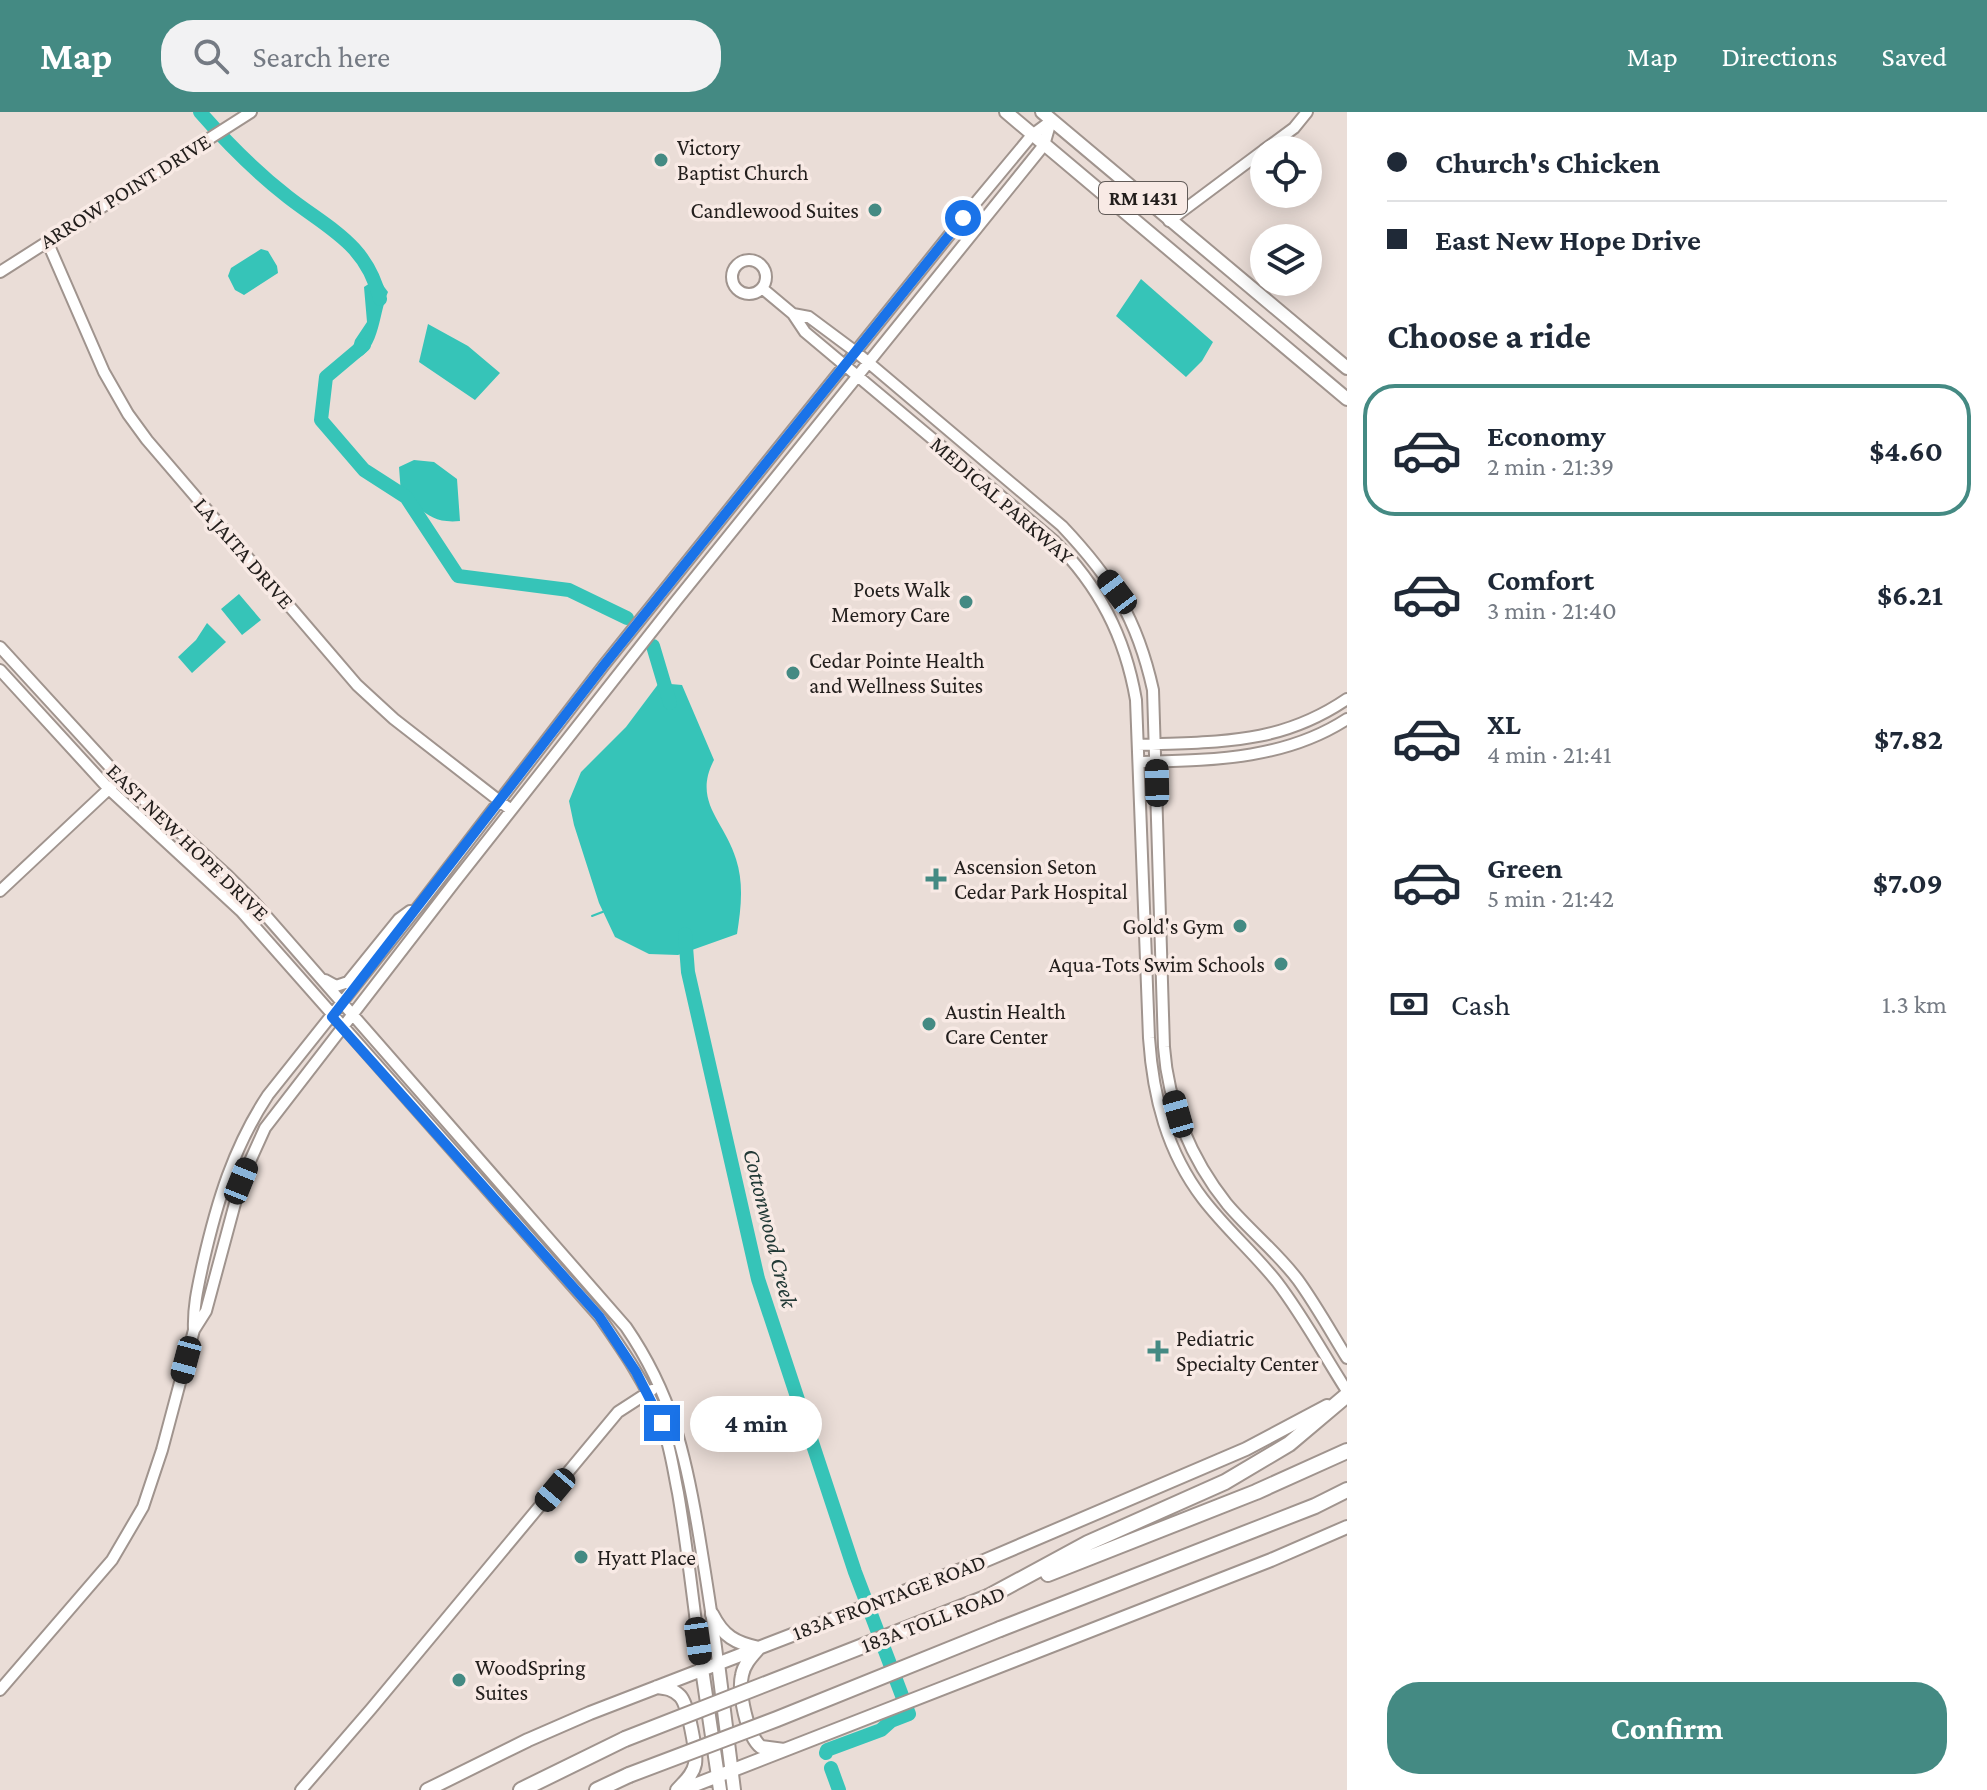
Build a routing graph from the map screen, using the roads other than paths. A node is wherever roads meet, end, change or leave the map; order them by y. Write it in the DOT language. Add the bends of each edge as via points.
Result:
graph roads {
  1 [pos="251,112"];
  2 [pos="1006,112"];
  3 [pos="1307,112"];
  4 [pos="1047,116"];
  5 [pos="1032,135"];
  6 [pos="1283,136"];
  7 [pos="1044,145"];
  8 [pos="1250,160"];
  9 [pos="1169,221"];
  10 [pos="47,241"];
  11 [pos="0,272"];
  12 [pos="762,288"];
  13 [pos="793,314"];
  14 [pos="856,352"];
  15 [pos="868,362"];
  16 [pos="845,365"];
  17 [pos="1347,368"];
  18 [pos="858,376"];
  19 [pos="1347,399"];
  20 [pos="1037,505"];
  21 [pos="1026,518"];
  22 [pos="0,647"];
  23 [pos="0,670"];
  24 [pos="1347,699"];
  25 [pos="1347,719"];
  26 [pos="1156,744"];
  27 [pos="1138,745"];
  28 [pos="1156,761"];
  29 [pos="1139,762"];
  30 [pos="121,779"];
  31 [pos="109,789"];
  32 [pos="499,800"];
  33 [pos="511,810"];
  34 [pos="0,891"];
  35 [pos="421,903"];
  36 [pos="321,979"];
  37 [pos="1149,1002"];
  38 [pos="1163,1002"];
  39 [pos="342,1004"];
  40 [pos="353,1015"];
  41 [pos="332,1017"];
  42 [pos="342,1028"];
  43 [pos="226,1176"];
  44 [pos="241,1181"];
  45 [pos="518,1202"];
  46 [pos="1227,1204"];
  47 [pos="502,1207"];
  48 [pos="1215,1214"];
  49 [pos="194,1330"];
  50 [pos="1347,1358"];
  51 [pos="660,1385"];
  52 [pos="648,1393"];
  53 [pos="1347,1393"];
  54 [pos="1347,1451"];
  55 [pos="1347,1490"];
  56 [pos="1347,1527"];
  57 [pos="988,1597"];
  58 [pos="712,1614"];
  59 [pos="759,1648"];
  60 [pos="718,1663"];
  61 [pos="702,1669"];
  62 [pos="656,1687"];
  63 [pos="0,1690"];
  64 [pos="787,1750"];
  65 [pos="723,1780"];
  66 [pos="301,1790"];
  67 [pos="427,1790"];
  68 [pos="521,1790"];
  69 [pos="597,1790"];
  70 [pos="679,1790"];
  71 [pos="734,1790"];
  1 -- 10 [label="street, ARROW POINT DRIVE"];
  2 -- 5 [label="main road, RM 1431"];
  3 -- 6 [label="street"];
  4 -- 5 [label="street"];
  4 -- 7 [label="street"];
  4 -- 9 [label="main road, RM 1431"];
  5 -- 7 [label="main road, RM 1431"];
  5 -- 14 [label="street"];
  7 -- 15 [label="street"];
  7 -- 19 [label="main road, RM 1431"];
  8 -- 9 [label="street"];
  9 -- 17 [label="main road, RM 1431"];
  10 -- 11 [label="street, ARROW POINT DRIVE"];
  10 -- 32 [label="street, LA JAITA DRIVE" via="104,372 147,440 357,685"];
  12 -- 13 [label="street, MEDICAL PARKWAY"];
  13 -- 14 [label="street, MEDICAL PARKWAY" via="809,317"];
  13 -- 16 [label="street, MEDICAL PARKWAY" via="805,332"];
  14 -- 15 [label="street, MEDICAL PARKWAY"];
  14 -- 16 [label="street"];
  15 -- 18 [label="street"];
  15 -- 20 [label="street, MEDICAL PARKWAY"];
  16 -- 18 [label="street, MEDICAL PARKWAY"];
  16 -- 32 [label="street"];
  18 -- 21 [label="street, MEDICAL PARKWAY"];
  18 -- 33 [label="street"];
  20 -- 21 [label="street"];
  20 -- 26 [label="street, MEDICAL PARKWAY" via="1089,555 1125,607 1153,690"];
  21 -- 27 [label="street, MEDICAL PARKWAY" via="1076,564 1107,608 1132,678"];
  22 -- 30 [label="street, EAST NEW HOPE DRIVE"];
  23 -- 31 [label="street, EAST NEW HOPE DRIVE"];
  24 -- 26 [label="street" via="1312,719 1260,737"];
  25 -- 28 [label="street" via="1313,737 1257,754"];
  26 -- 27 [label="street"];
  26 -- 28 [label="street, MEDICAL PARKWAY"];
  27 -- 29 [label="street, MEDICAL PARKWAY"];
  28 -- 29 [label="street"];
  28 -- 38 [label="street, MEDICAL PARKWAY"];
  29 -- 37 [label="street, MEDICAL PARKWAY"];
  30 -- 31 [label="street"];
  30 -- 36 [label="street, EAST NEW HOPE DRIVE" via="228,876"];
  31 -- 34 [label="street"];
  31 -- 41 [label="street, EAST NEW HOPE DRIVE" via="241,911"];
  32 -- 33 [label="street, LA JAITA DRIVE"];
  32 -- 35 [label="street"];
  33 -- 40 [label="street"];
  35 -- 36 [label="street" via="399,919 348,982 336,986"];
  35 -- 39 [label="street"];
  36 -- 39 [label="street, EAST NEW HOPE DRIVE"];
  37 -- 38 [label="street"];
  37 -- 48 [label="street, MEDICAL PARKWAY" via="1151,1069 1159,1111 1176,1155"];
  38 -- 46 [label="street, MEDICAL PARKWAY" via="1166,1067 1178,1114 1199,1163"];
  39 -- 40 [label="street, EAST NEW HOPE DRIVE"];
  39 -- 41 [label="street"];
  40 -- 42 [label="street"];
  40 -- 45 [label="street, EAST NEW HOPE DRIVE"];
  41 -- 42 [label="street, EAST NEW HOPE DRIVE"];
  41 -- 43 [label="street" via="247,1126"];
  42 -- 44 [label="street" via="265,1128"];
  42 -- 47 [label="street, EAST NEW HOPE DRIVE"];
  43 -- 44 [label="street"];
  43 -- 49 [label="street" via="193,1310"];
  44 -- 49 [label="street" via="206,1311"];
  45 -- 47 [label="street"];
  45 -- 51 [label="street, EAST NEW HOPE DRIVE" via="626,1327"];
  46 -- 48 [label="street"];
  46 -- 50 [label="street, MEDICAL PARKWAY" via="1297,1278"];
  47 -- 52 [label="street, EAST NEW HOPE DRIVE" via="599,1316"];
  48 -- 53 [label="street, MEDICAL PARKWAY" via="1284,1291"];
  49 -- 63 [label="street" via="143,1507 112,1560"];
  51 -- 52 [label="street"];
  51 -- 58 [label="street, EAST NEW HOPE DRIVE" via="683,1449"];
  52 -- 61 [label="street, EAST NEW HOPE DRIVE" via="671,1459"];
  52 -- 66 [label="street" via="618,1412"];
  53 -- 57 [label="highway" via="1289,1444 1225,1482 1088,1543"];
  53 -- 59 [label="main road, 183A FRONTAGE ROAD" via="1246,1449 984,1561"];
  54 -- 57 [label="highway, 183A TOLL ROAD"];
  55 -- 69 [label="highway, 183A TOLL ROAD, bridge"];
  56 -- 64 [label="main road"];
  57 -- 68 [label="highway, 183A TOLL ROAD, bridge" via="625,1739"];
  58 -- 59 [label="main road" via="733,1641"];
  58 -- 60 [label="street, EAST NEW HOPE DRIVE"];
  59 -- 60 [label="main road, 183A FRONTAGE ROAD"];
  59 -- 64 [label="main road" via="742,1674 749,1734 761,1747"];
  60 -- 61 [label="main road, 183A FRONTAGE ROAD"];
  60 -- 65 [label="main road, EAST NEW HOPE DRIVE"];
  61 -- 62 [label="main road, 183A FRONTAGE ROAD"];
  61 -- 65 [label="main road, EAST NEW HOPE DRIVE"];
  62 -- 67 [label="main road, 183A FRONTAGE ROAD" via="528,1740"];
  62 -- 70 [label="main road" via="669,1689 685,1702 696,1756 695,1767"];
  64 -- 65 [label="main road"];
  65 -- 70 [label="main road"];
  65 -- 71 [label="main road, EAST NEW HOPE DRIVE"];
}
